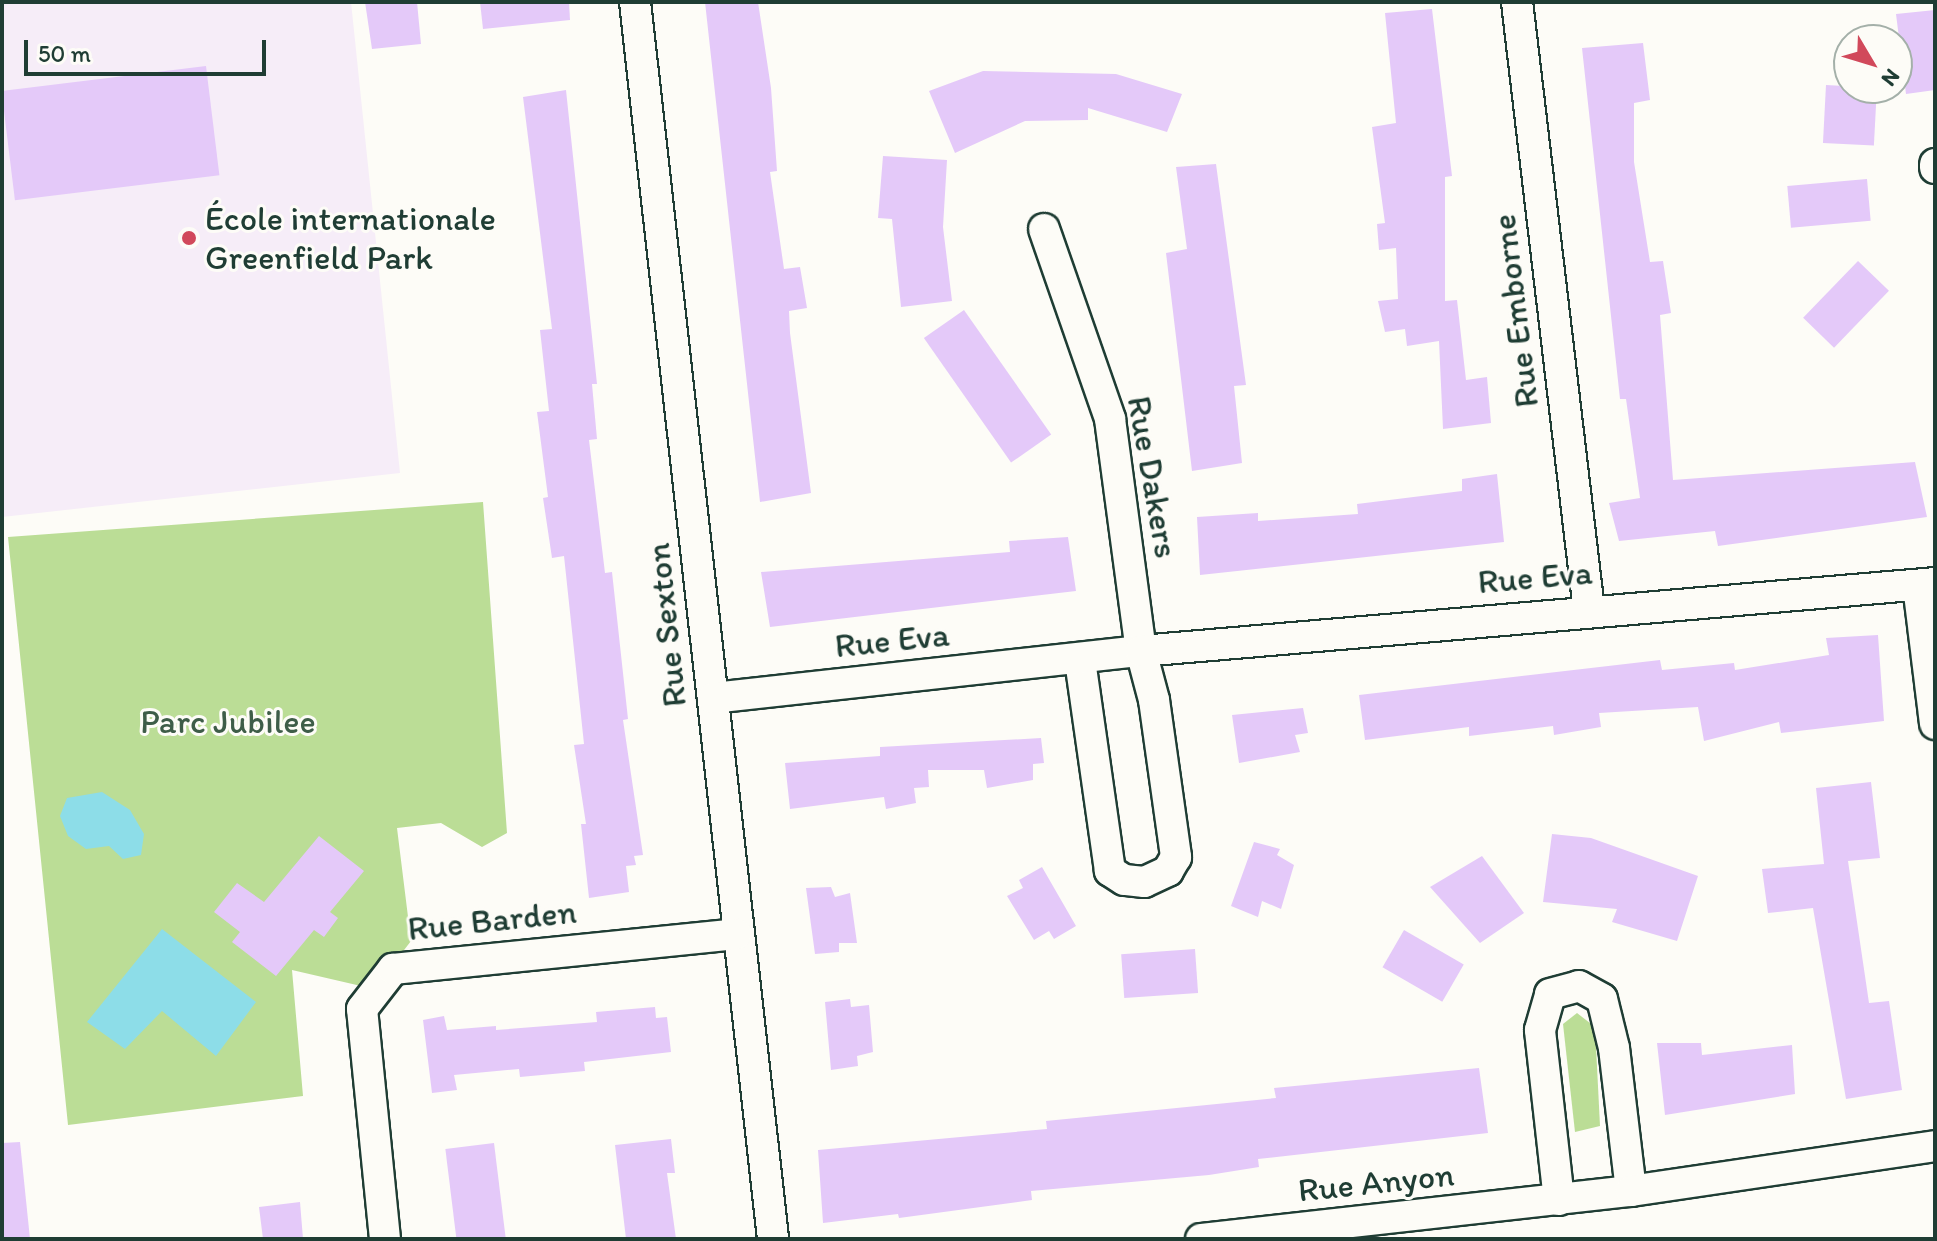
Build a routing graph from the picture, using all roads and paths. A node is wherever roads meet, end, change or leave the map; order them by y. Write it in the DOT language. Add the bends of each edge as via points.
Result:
graph roads {
  1 [pos="635,2"];
  2 [pos="1517,2"];
  3 [pos="1044,229"];
  4 [pos="1926,584"];
  5 [pos="1589,610"];
  6 [pos="1141,651"];
  7 [pos="1080,659"];
  8 [pos="713,698"];
  9 [pos="1935,724"];
  10 [pos="736,934"];
  11 [pos="1935,1146"];
  12 [pos="1631,1191"];
  13 [pos="1559,1200"];
  14 [pos="385,1239"];
  15 [pos="773,1239"];
  16 [pos="1201,1239"];
  1 -- 8 [label="street, Rue Sexton"];
  2 -- 5 [label="street, Rue Emborne"];
  3 -- 6 [label="street, Rue Dakers" via="1110,419"];
  4 -- 5 [label="street, Rue Eva"];
  4 -- 9 [label="street"];
  5 -- 6 [label="street, Rue Eva"];
  6 -- 7 [label="street, Rue Eva"];
  6 -- 7 [label="street" via="1154,700 1176,857 1168,871 1144,882 1124,880 1110,871"];
  7 -- 8 [label="street, Rue Eva"];
  8 -- 10 [label="street, Rue Sexton"];
  10 -- 14 [label="street, Rue Barden" via="393,969 362,1009"];
  10 -- 15 [label="street, Rue Sexton"];
  11 -- 12 [label="street, Rue Anyon"];
  12 -- 13 [label="street, Rue Anyon"];
  12 -- 13 [label="street" via="1602,999 1579,986 1550,994 1540,1030"];
  13 -- 16 [label="street, Rue Anyon"];
}
